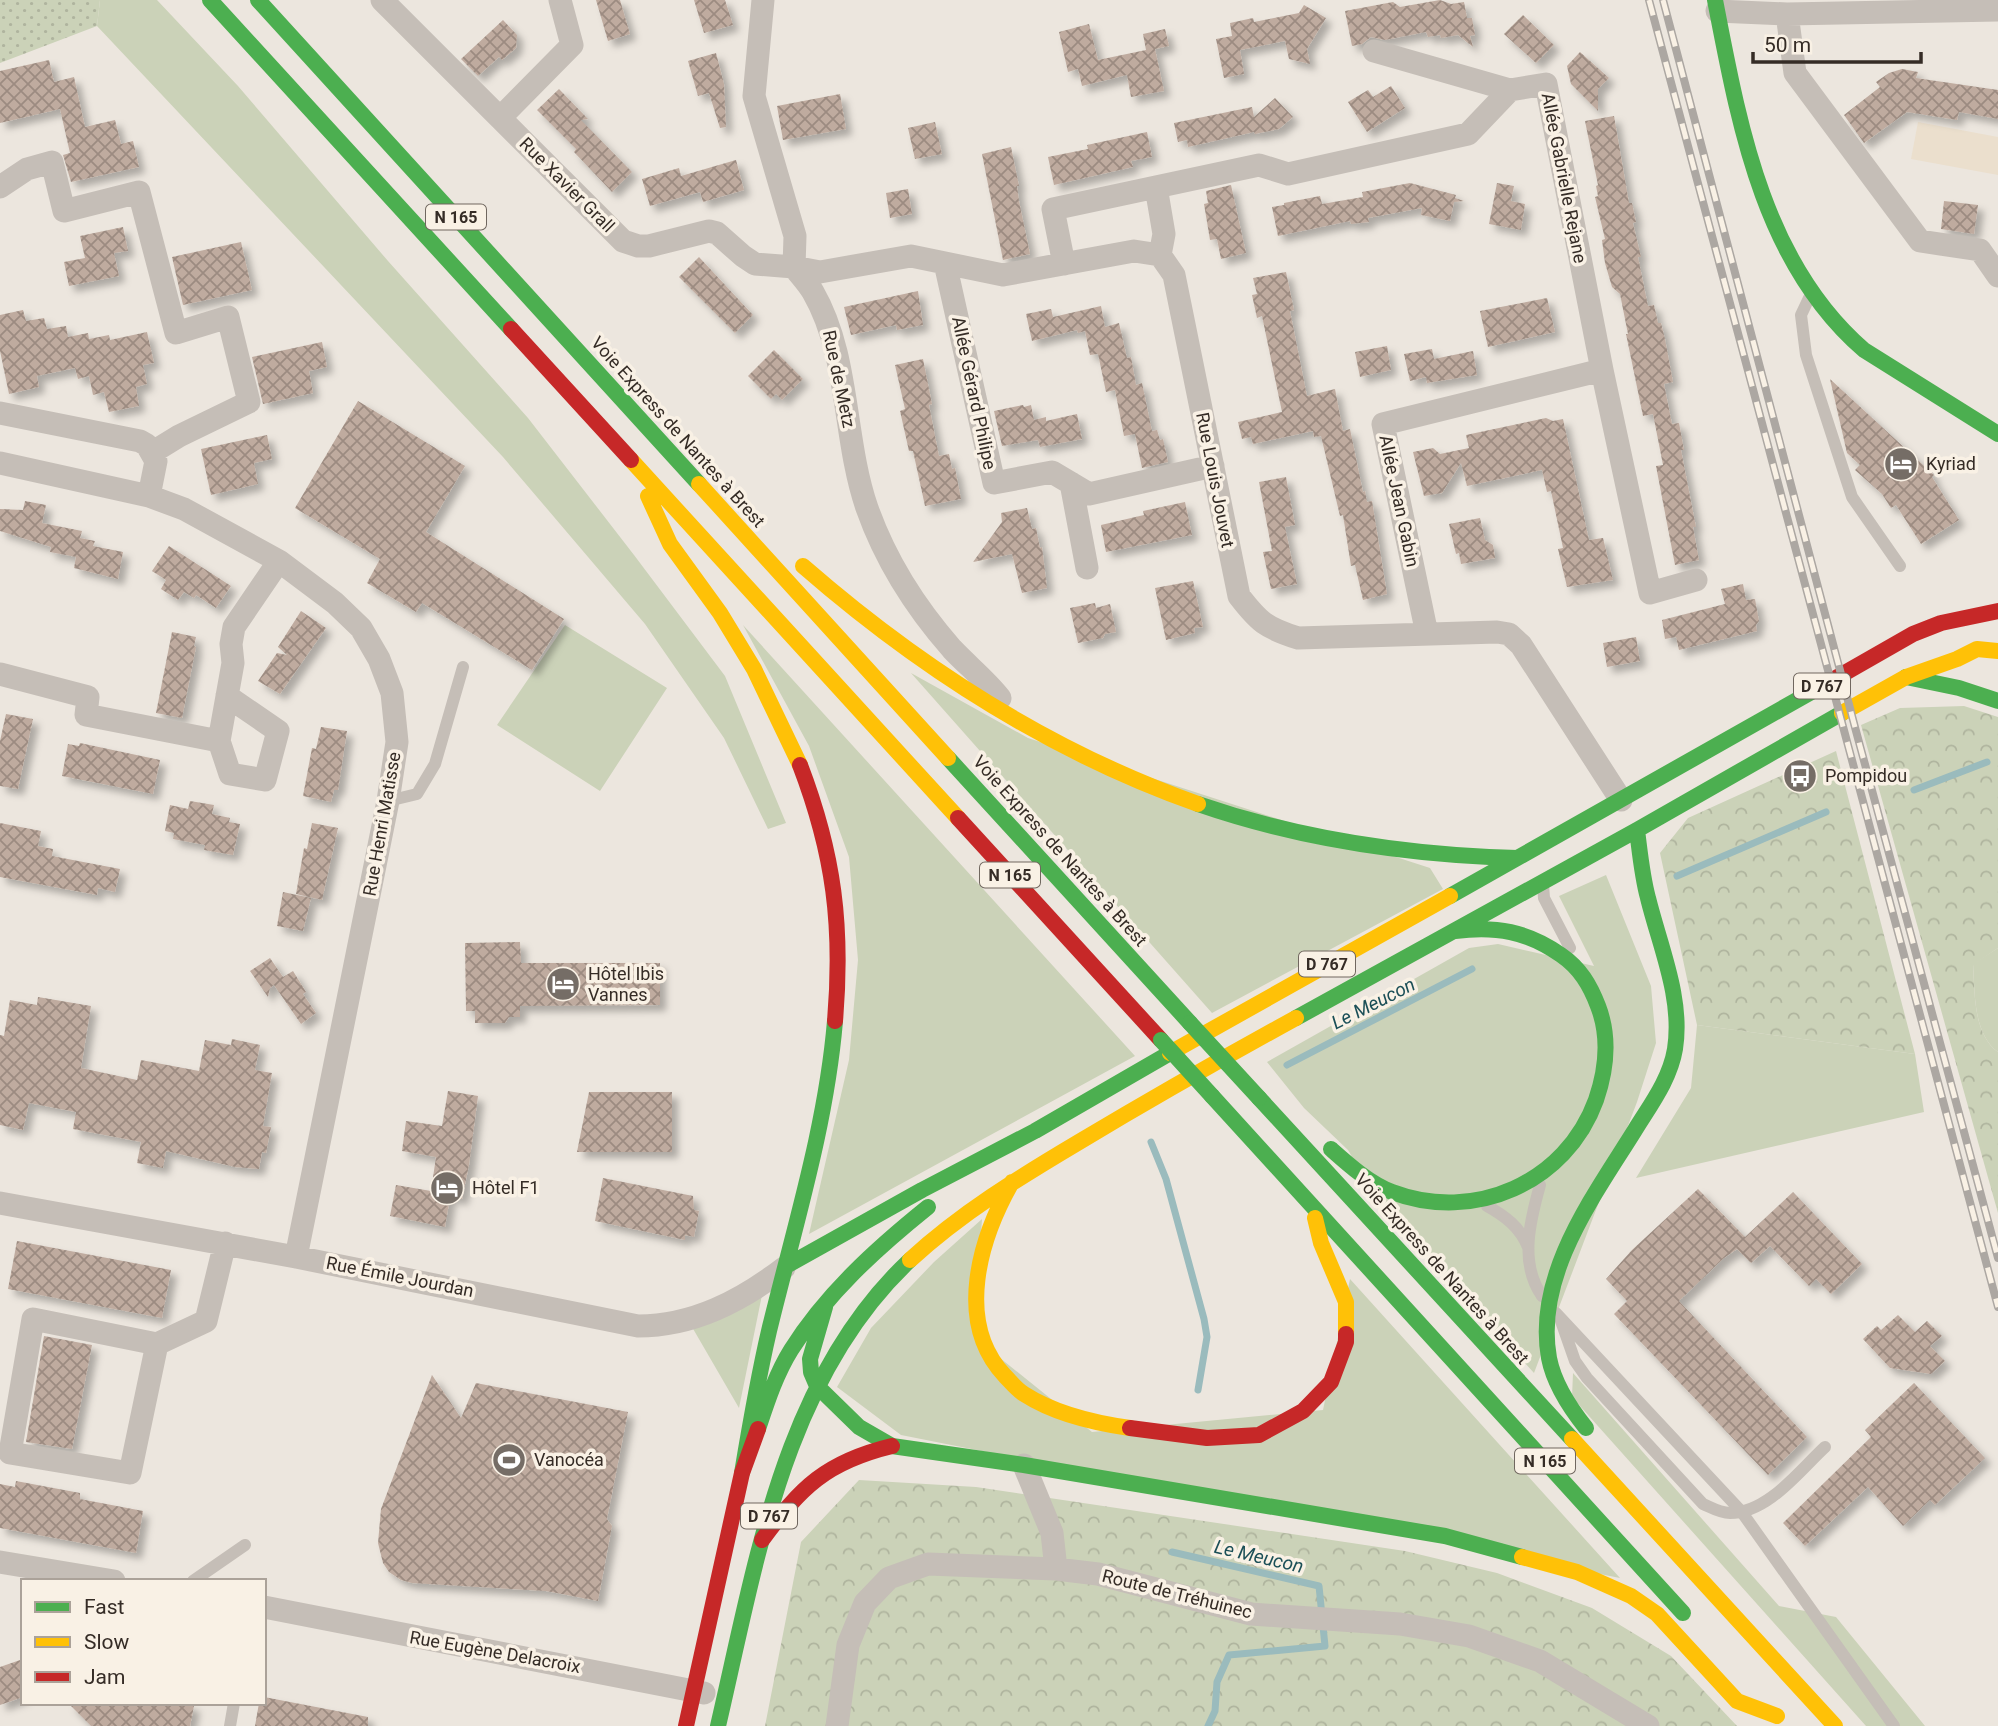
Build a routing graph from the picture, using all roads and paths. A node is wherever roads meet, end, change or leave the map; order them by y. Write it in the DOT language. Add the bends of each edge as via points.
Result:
graph roads {
  1 [pos="210,0"];
  2 [pos="258,0"];
  3 [pos="382,0"];
  4 [pos="560,0"];
  5 [pos="763,0"];
  6 [pos="1716,5"];
  7 [pos="1998,10"];
  8 [pos="1787,14"];
  9 [pos="1374,51"];
  10 [pos="1510,90"];
  11 [pos="500,118"];
  12 [pos="0,187"];
  13 [pos="1156,187"];
  14 [pos="1160,255"];
  15 [pos="945,263"];
  16 [pos="1064,264"];
  17 [pos="794,267"];
  18 [pos="1998,276"];
  19 [pos="1811,295"];
  20 [pos="1602,370"];
  21 [pos="0,413"];
  22 [pos="1995,434"];
  23 [pos="654,435"];
  24 [pos="690,449"];
  25 [pos="153,452"];
  26 [pos="0,463"];
  27 [pos="634,466"];
  28 [pos="1213,466"];
  29 [pos="1071,483"];
  30 [pos="149,496"];
  31 [pos="793,557"];
  32 [pos="279,561"];
  33 [pos="1900,566"];
  34 [pos="1087,568"];
  35 [pos="1696,580"];
  36 [pos="1998,611"];
  37 [pos="1427,634"];
  38 [pos="1998,651"];
  39 [pos="1957,659"];
  40 [pos="1998,661"];
  41 [pos="463,667"];
  42 [pos="0,674"];
  43 [pos="1906,677"];
  44 [pos="227,696"];
  45 [pos="1998,701"];
  46 [pos="1019,722"];
  47 [pos="219,741"];
  48 [pos="1621,800"];
  49 [pos="388,801"];
  50 [pos="1575,826"];
  51 [pos="1637,830"];
  52 [pos="1517,858"];
  53 [pos="1541,871"];
  54 [pos="1455,931"];
  55 [pos="1584,975"];
  56 [pos="1275,1114"];
  57 [pos="1035,1131"];
  58 [pos="1545,1172"];
  59 [pos="1012,1182"];
  60 [pos="1480,1202"];
  61 [pos="0,1203"];
  62 [pos="1312,1206"];
  63 [pos="225,1243"];
  64 [pos="1528,1247"];
  65 [pos="296,1256"];
  66 [pos="786,1266"];
  67 [pos="1548,1304"];
  68 [pos="825,1307"];
  69 [pos="1560,1317"];
  70 [pos="157,1344"];
  71 [pos="817,1386"];
  72 [pos="892,1446"];
  73 [pos="1825,1447"];
  74 [pos="5,1457"];
  75 [pos="1024,1465"];
  76 [pos="1601,1472"];
  77 [pos="742,1473"];
  78 [pos="1741,1511"];
  79 [pos="762,1540"];
  80 [pos="246,1545"];
  81 [pos="0,1562"];
  82 [pos="1056,1569"];
  83 [pos="102,1579"];
  84 [pos="196,1579"];
  85 [pos="266,1607"];
  86 [pos="1693,1624"];
  87 [pos="1749,1685"];
  88 [pos="693,1690"];
  89 [pos="726,1698"];
  90 [pos="234,1705"];
  91 [pos="1781,1721"];
  92 [pos="230,1726"];
  93 [pos="686,1726"];
  94 [pos="718,1726"];
  95 [pos="837,1726"];
  96 [pos="1648,1726"];
  97 [pos="1835,1726"];
  98 [pos="1894,1726"];
  1 -- 27 [label="main road, N 165"];
  2 -- 23 [label="main road, Voie Express de Nantes à Brest / N 165"];
  3 -- 11 [label="street, Rue Xavier Grall"];
  4 -- 11 [label="street" via="572,45"];
  5 -- 17 [label="street" via="754,96 795,236"];
  6 -- 8 [label="street"];
  6 -- 19 [label="main road" via="1754,174"];
  7 -- 8 [label="street"];
  8 -- 18 [label="street" via="1796,73 1920,242 1980,250"];
  9 -- 10 [label="street"];
  10 -- 13 [label="street" via="1468,134 1288,174 1259,165"];
  10 -- 20 [label="street, Allée Gabrielle Rejane" via="1546,84"];
  11 -- 17 [label="street, Rue Xavier Grall" via="623,241 649,246 709,231 718,233 755,264"];
  12 -- 25 [label="street" via="27,169 52,163 64,211 139,192 176,332 228,317 249,401"];
  13 -- 14 [label="street" via="1164,234"];
  13 -- 16 [label="street" via="1053,209"];
  14 -- 16 [label="street" via="1134,251"];
  14 -- 28 [label="street, Rue Louis Jouvet" via="1174,275"];
  15 -- 16 [label="street" via="1003,275"];
  15 -- 17 [label="street" via="911,256 820,272"];
  15 -- 29 [label="street, Allée Gérard Philipe" via="994,483 1052,471"];
  17 -- 46 [label="street, Rue de Metz" via="811,288 829,326 858,477 867,509 896,571 920,609"];
  19 -- 22 [label="main road" via="1847,336 1873,357"];
  19 -- 33 [label="lane" via="1801,316 1806,355 1852,497"];
  20 -- 35 [label="street, Allée Gabrielle Rejane" via="1650,593"];
  20 -- 37 [label="street, Allée Jean Gabin" via="1383,424"];
  21 -- 25 [label="street" via="118,435 140,441"];
  23 -- 24 [label="main road"];
  23 -- 56 [label="main road, Voie Express de Nantes à Brest / N 165, bridge"];
  25 -- 30 [label="street" via="156,461"];
  26 -- 30 [label="street, Rue Henri Matisse"];
  27 -- 62 [label="main road, N 165, bridge"];
  27 -- 66 [label="main road" via="669,544 720,613 782,723 805,780 837,902 840,944 835,1032"];
  28 -- 29 [label="street, Allée Gérard Philipe" via="1089,494"];
  28 -- 37 [label="street, Rue Louis Jouvet" via="1239,596 1257,620 1298,638"];
  29 -- 34 [label="street"];
  30 -- 32 [label="street, Rue Henri Matisse" via="184,509"];
  31 -- 46 [label="main road" via="883,635"];
  32 -- 44 [label="street" via="234,627"];
  32 -- 49 [label="street, Rue Henri Matisse" via="335,603 360,628 379,659 392,693 397,742"];
  36 -- 48 [label="main road, D 767" via="1941,622 1913,634"];
  37 -- 48 [label="street, Rue Louis Jouvet" via="1509,634 1521,645"];
  38 -- 39 [label="main road, D 767" via="1977,649"];
  39 -- 40 [label="main road, D 767"];
  39 -- 43 [label="main road, D 767"];
  41 -- 49 [label="lane" via="435,764 417,794"];
  42 -- 47 [label="street" via="88,697 86,715"];
  43 -- 45 [label="main road"];
  43 -- 51 [label="main road, D 767"];
  44 -- 47 [label="street"];
  44 -- 47 [label="street" via="278,732 265,780 230,774"];
  46 -- 52 [label="main road" via="1089,758 1230,815 1381,849"];
  48 -- 50 [label="main road, D 767"];
  49 -- 65 [label="street, Rue Henri Matisse"];
  50 -- 52 [label="main road, D 767"];
  50 -- 53 [label="lane" via="1568,843"];
  51 -- 53 [label="main road, D 767"];
  51 -- 67 [label="main road" via="1647,898 1672,989 1676,1039 1667,1079 1581,1218"];
  52 -- 57 [label="main road, D 767"];
  53 -- 54 [label="main road, D 767"];
  53 -- 55 [label="lane" via="1545,898"];
  54 -- 55 [label="main road" via="1488,928 1523,936 1548,945"];
  54 -- 59 [label="main road, D 767" via="1179,1083"];
  55 -- 58 [label="main road" via="1604,1018 1605,1070 1581,1133"];
  56 -- 60 [label="main road" via="1312,1130 1366,1178 1391,1192 1436,1203"];
  56 -- 76 [label="main road, Voie Express de Nantes à Brest / N 165"];
  57 -- 66 [label="main road"];
  57 -- 68 [label="main road, D 767" via="913,1218 856,1270"];
  58 -- 60 [label="main road"];
  58 -- 64 [label="lane"];
  59 -- 62 [label="main road" via="994,1217 977,1274 976,1312 995,1365 1022,1393 1053,1410 1108,1425 1207,1438 1259,1435 1303,1411 1331,1382 1346,1342 1346,1302 1321,1243"];
  59 -- 71 [label="main road, D 767" via="969,1210 900,1270 845,1338"];
  60 -- 64 [label="lane" via="1514,1225"];
  61 -- 63 [label="street, Rue Émile Jourdan"];
  62 -- 86 [label="main road, N 165"];
  63 -- 65 [label="street, Rue Émile Jourdan"];
  63 -- 70 [label="street" via="206,1321"];
  64 -- 67 [label="lane" via="1532,1279"];
  65 -- 66 [label="street, Rue Émile Jourdan" via="638,1326 661,1326 716,1310 756,1289"];
  66 -- 77 [label="main road" via="748,1420"];
  67 -- 69 [label="lane"];
  67 -- 76 [label="main road" via="1546,1342 1553,1373 1567,1402 1592,1435"];
  68 -- 71 [label="main road" via="810,1359"];
  68 -- 77 [label="main road, D 767" via="790,1351"];
  69 -- 78 [label="lane"];
  69 -- 78 [label="lane" via="1575,1361 1587,1377 1703,1504 1718,1511"];
  70 -- 74 [label="street" via="130,1473"];
  70 -- 74 [label="street" via="33,1320"];
  71 -- 72 [label="main road" via="859,1427"];
  71 -- 79 [label="main road, D 767" via="801,1419"];
  72 -- 75 [label="main road"];
  72 -- 79 [label="main road" via="844,1460 823,1472 785,1507"];
  73 -- 78 [label="lane" via="1774,1495"];
  75 -- 82 [label="street" via="1052,1533"];
  75 -- 91 [label="main road" via="1445,1536 1577,1572 1631,1596 1657,1614 1737,1701"];
  76 -- 97 [label="main road, Voie Express de Nantes à Brest / N 165"];
  77 -- 88 [label="main road, D 767"];
  78 -- 98 [label="lane"];
  79 -- 89 [label="main road, D 767"];
  80 -- 84 [label="lane"];
  81 -- 83 [label="street"];
  82 -- 95 [label="street, Route de Tréhuinec" via="928,1564 889,1578 865,1603 848,1645"];
  82 -- 96 [label="street, Route de Tréhuinec" via="1098,1574 1251,1614 1400,1624 1469,1636 1540,1661"];
  85 -- 88 [label="street, Rue Eugène Delacroix"];
  87 -- 91 [label="main road"];
  88 -- 89 [label="street, Rue Eugène Delacroix"];
  88 -- 93 [label="main road, D 767"];
  89 -- 94 [label="main road, D 767"];
  90 -- 92 [label="lane"];
}
